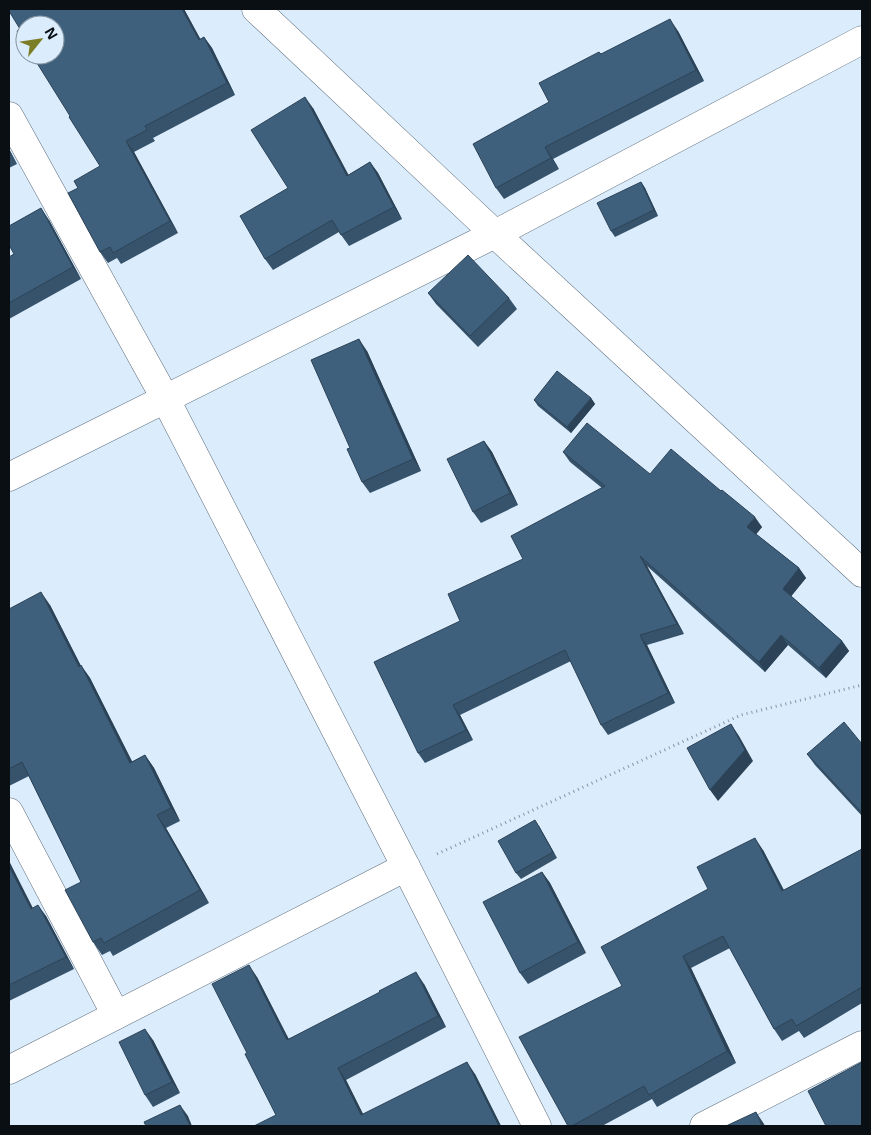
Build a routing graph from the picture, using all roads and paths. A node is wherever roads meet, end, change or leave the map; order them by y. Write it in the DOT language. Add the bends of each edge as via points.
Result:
graph roads {
  1 [pos="256,9"];
  2 [pos="862,40"];
  3 [pos="9,116"];
  4 [pos="495,234"];
  5 [pos="165,398"];
  6 [pos="9,477"];
  7 [pos="862,573"];
  8 [pos="862,685"];
  9 [pos="9,812"];
  10 [pos="406,867"];
  11 [pos="116,1015"];
  12 [pos="862,1045"];
  13 [pos="9,1070"];
  14 [pos="537,1126"];
  15 [pos="704,1126"];
  1 -- 4 [label="street"];
  2 -- 4 [label="street"];
  3 -- 5 [label="street"];
  4 -- 5 [label="street"];
  4 -- 7 [label="street"];
  5 -- 6 [label="street"];
  5 -- 10 [label="street"];
  8 -- 10 [label="path" via="741,715"];
  9 -- 11 [label="street"];
  10 -- 11 [label="street"];
  10 -- 14 [label="street"];
  11 -- 13 [label="street"];
  12 -- 15 [label="street"];
}
